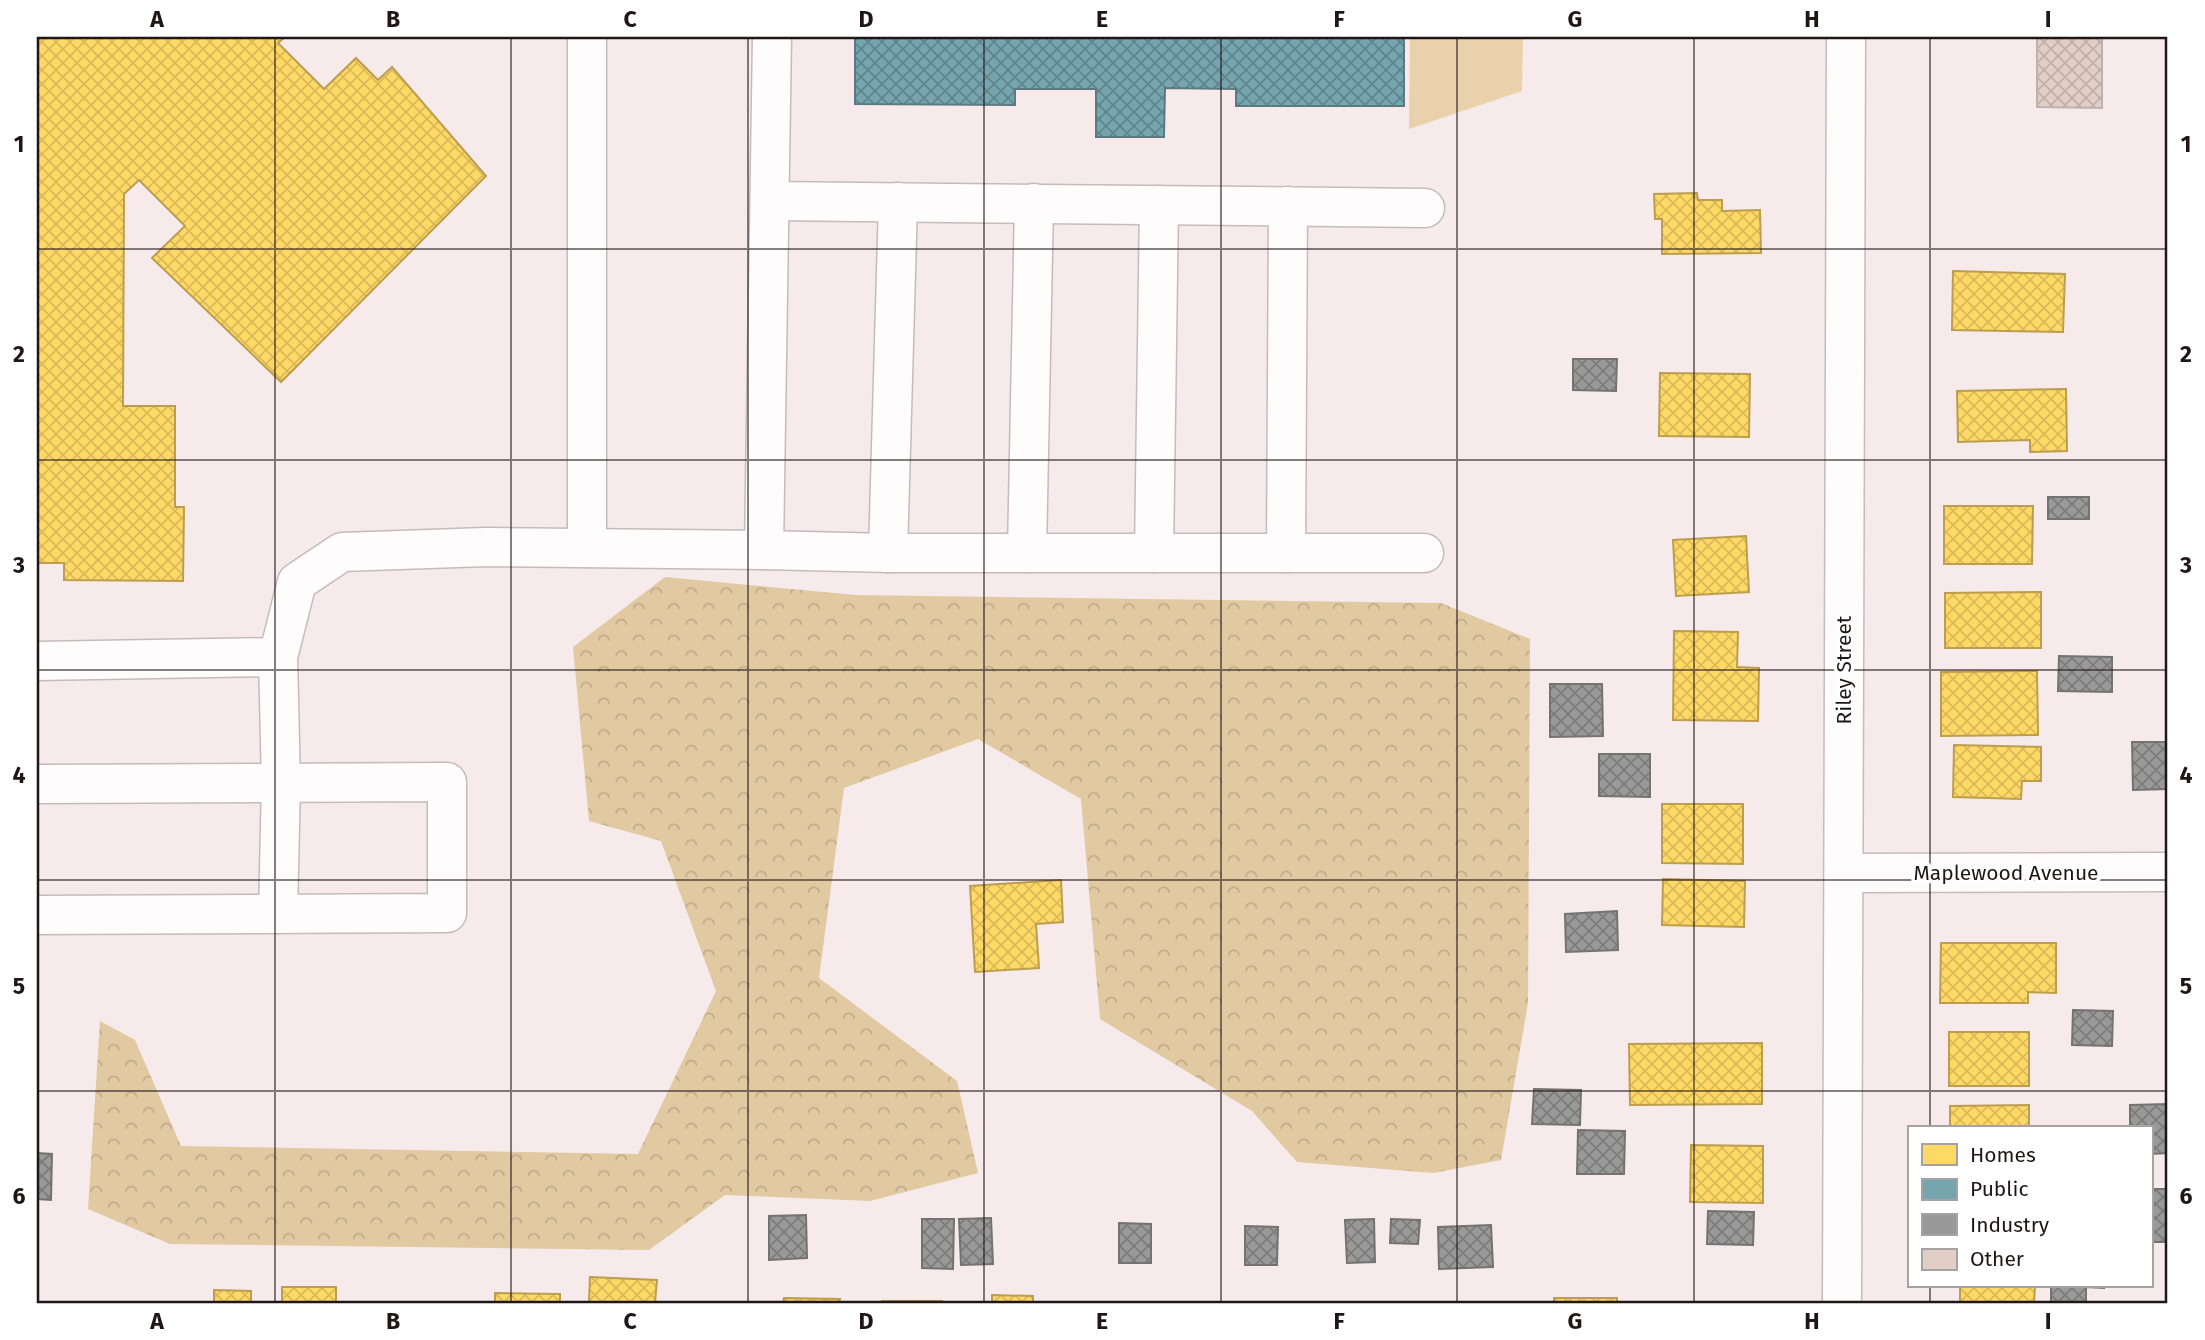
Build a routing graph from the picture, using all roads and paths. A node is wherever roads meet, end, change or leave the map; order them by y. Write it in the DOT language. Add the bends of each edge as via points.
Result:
graph roads {
  1 [pos="587,37"];
  2 [pos="772,37"];
  3 [pos="1846,37"];
  4 [pos="770,201"];
  5 [pos="898,202"];
  6 [pos="1034,204"];
  7 [pos="1159,205"];
  8 [pos="1288,206"];
  9 [pos="1425,208"];
  10 [pos="587,548"];
  11 [pos="764,550"];
  12 [pos="888,553"];
  13 [pos="1027,553"];
  14 [pos="1154,553"];
  15 [pos="1286,553"];
  16 [pos="1424,553"];
  17 [pos="278,657"];
  18 [pos="37,661"];
  19 [pos="281,783"];
  20 [pos="37,784"];
  21 [pos="1844,873"];
  22 [pos="2168,873"];
  23 [pos="278,914"];
  24 [pos="37,915"];
  25 [pos="1842,1303"];
  1 -- 10 [label="street"];
  2 -- 4 [label="street"];
  3 -- 21 [label="street, Riley Street"];
  4 -- 5 [label="street"];
  4 -- 11 [label="street"];
  5 -- 6 [label="street"];
  5 -- 12 [label="street"];
  6 -- 7 [label="street"];
  6 -- 13 [label="street"];
  7 -- 8 [label="street"];
  7 -- 14 [label="street"];
  8 -- 9 [label="street"];
  8 -- 15 [label="street"];
  10 -- 11 [label="street"];
  10 -- 17 [label="street" via="342,552 296,582"];
  11 -- 12 [label="street"];
  12 -- 13 [label="street"];
  13 -- 14 [label="street"];
  14 -- 15 [label="street"];
  15 -- 16 [label="street"];
  17 -- 18 [label="street"];
  17 -- 19 [label="street"];
  19 -- 20 [label="street"];
  19 -- 23 [label="street"];
  19 -- 23 [label="street" via="447,782 447,913"];
  21 -- 22 [label="street, Maplewood Avenue"];
  21 -- 25 [label="street, Riley Street"];
  23 -- 24 [label="street"];
}
